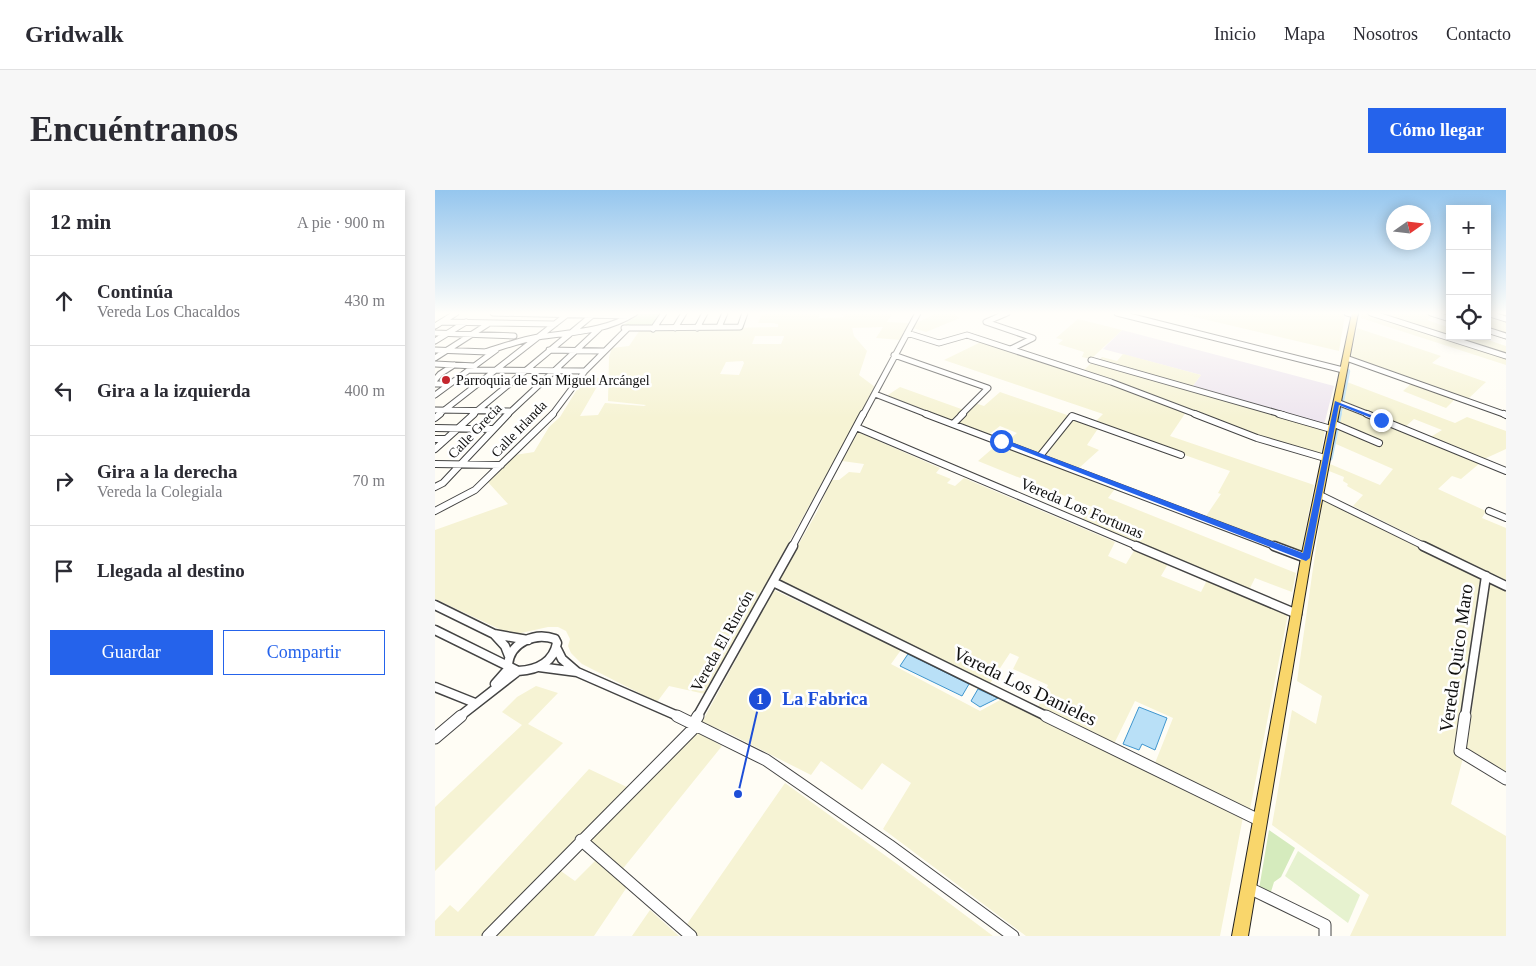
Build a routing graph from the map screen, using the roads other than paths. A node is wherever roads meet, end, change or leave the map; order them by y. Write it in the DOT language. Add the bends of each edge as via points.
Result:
graph roads {
  1 [pos="450,348"];
  2 [pos="499,348"];
  3 [pos="524,348"];
  4 [pos="552,348"];
  5 [pos="580,348"];
  6 [pos="607,348"];
  7 [pos="898,348"];
  8 [pos="1005,348"];
  9 [pos="1015,348"];
  10 [pos="1255,348"];
  11 [pos="1347,348"];
  12 [pos="1480,348"];
  13 [pos="435,350"];
  14 [pos="447,350"];
  15 [pos="549,350"];
  16 [pos="1011,350"];
  17 [pos="577,351"];
  18 [pos="604,351"];
  19 [pos="485,352"];
  20 [pos="493,352"];
  21 [pos="894,355"];
  22 [pos="1506,356"];
  23 [pos="435,358"];
  24 [pos="1346,358"];
  25 [pos="1091,360"];
  26 [pos="435,364"];
  27 [pos="454,365"];
  28 [pos="475,366"];
  29 [pos="469,370"];
  30 [pos="495,370"];
  31 [pos="526,370"];
  32 [pos="1343,370"];
  33 [pos="555,371"];
  34 [pos="585,371"];
  35 [pos="435,382"];
  36 [pos="450,384"];
  37 [pos="435,394"];
  38 [pos="875,394"];
  39 [pos="1340,403"];
  40 [pos="435,410"];
  41 [pos="445,410"];
  42 [pos="477,411"];
  43 [pos="511,411"];
  44 [pos="1506,414"];
  45 [pos="435,418"];
  46 [pos="953,424"];
  47 [pos="1334,426"];
  48 [pos="856,427"];
  49 [pos="435,428"];
  50 [pos="455,429"];
  51 [pos="492,429"];
  52 [pos="435,439"];
  53 [pos="445,439"];
  54 [pos="1379,443"];
  55 [pos="435,449"];
  56 [pos="1181,455"];
  57 [pos="1040,456"];
  58 [pos="1325,458"];
  59 [pos="435,464"];
  60 [pos="460,465"];
  61 [pos="501,465"];
  62 [pos="1506,471"];
  63 [pos="435,487"];
  64 [pos="1318,494"];
  65 [pos="435,511"];
  66 [pos="1489,511"];
  67 [pos="1506,518"];
  68 [pos="1306,558"];
  69 [pos="1486,576"];
  70 [pos="773,582"];
  71 [pos="1506,586"];
  72 [pos="435,605"];
  73 [pos="1297,614"];
  74 [pos="435,630"];
  75 [pos="494,634"];
  76 [pos="527,640"];
  77 [pos="557,649"];
  78 [pos="511,665"];
  79 [pos="539,667"];
  80 [pos="577,672"];
  81 [pos="435,687"];
  82 [pos="475,703"];
  83 [pos="694,723"];
  84 [pos="435,738"];
  85 [pos="1506,779"];
  86 [pos="1261,821"];
  87 [pos="581,840"];
  88 [pos="1249,888"];
  89 [pos="488,936"];
  90 [pos="691,936"];
  91 [pos="1013,936"];
  92 [pos="1240,936"];
  93 [pos="1325,936"];
  1 -- 14 [label="street"];
  2 -- 19 [label="street"];
  2 -- 20 [label="street"];
  3 -- 30 [label="street"];
  4 -- 15 [label="street"];
  5 -- 17 [label="street, Calle Grecia"];
  6 -- 18 [label="street, Calle Irlanda"];
  7 -- 21 [label="street, Vereda El Rincón"];
  8 -- 16 [label="street"];
  9 -- 16 [label="street"];
  10 -- 32 [label="street"];
  11 -- 24 [label="main road"];
  12 -- 22 [label="street"];
  13 -- 14 [label="street"];
  14 -- 19 [label="street"];
  14 -- 23 [label="street"];
  15 -- 17 [label="street"];
  15 -- 31 [label="street"];
  16 -- 58 [label="street" via="1111,382 1257,438"];
  17 -- 18 [label="street"];
  17 -- 33 [label="street, Calle Grecia"];
  18 -- 34 [label="street, Calle Irlanda"];
  19 -- 20 [label="street"];
  20 -- 28 [label="street"];
  21 -- 38 [label="street, Vereda El Rincón"];
  21 -- 46 [label="street" via="988,388"];
  24 -- 32 [label="main road"];
  24 -- 44 [label="street"];
  25 -- 47 [label="street"];
  26 -- 27 [label="street"];
  27 -- 28 [label="street"];
  27 -- 35 [label="street" via="440,374"];
  28 -- 29 [label="street"];
  29 -- 30 [label="street"];
  29 -- 36 [label="street"];
  30 -- 31 [label="street"];
  30 -- 41 [label="street"];
  31 -- 33 [label="street"];
  31 -- 42 [label="street"];
  32 -- 39 [label="main road"];
  33 -- 34 [label="street"];
  33 -- 43 [label="street, Calle Grecia"];
  34 -- 61 [label="street, Calle Irlanda" via="549,419"];
  35 -- 36 [label="street"];
  35 -- 37 [label="street" via="449,384"];
  36 -- 37 [label="street"];
  38 -- 46 [label="street"];
  38 -- 48 [label="street, Vereda El Rincón"];
  39 -- 47 [label="main road"];
  39 -- 62 [label="street"];
  40 -- 41 [label="street"];
  41 -- 42 [label="street"];
  41 -- 45 [label="street"];
  42 -- 43 [label="street"];
  42 -- 50 [label="street"];
  43 -- 51 [label="street, Calle Grecia"];
  46 -- 57 [label="street"];
  47 -- 54 [label="street"];
  47 -- 58 [label="main road"];
  48 -- 70 [label="street, Vereda El Rincón"];
  48 -- 73 [label="street, Vereda Los Fortunas"];
  49 -- 50 [label="street"];
  50 -- 51 [label="street"];
  50 -- 53 [label="street"];
  51 -- 60 [label="street, Calle Grecia"];
  52 -- 53 [label="street"];
  53 -- 55 [label="street"];
  56 -- 57 [label="street" via="1072,416"];
  57 -- 68 [label="street"];
  58 -- 64 [label="main road"];
  59 -- 60 [label="street"];
  60 -- 61 [label="street"];
  60 -- 63 [label="street, Calle Grecia"];
  61 -- 65 [label="street, Calle Irlanda" via="475,490"];
  64 -- 68 [label="main road"];
  64 -- 69 [label="street, Vereda Quico Maro"];
  66 -- 67 [label="street"];
  68 -- 73 [label="main road"];
  69 -- 71 [label="street, Vereda Quico Maro"];
  69 -- 85 [label="street, Vereda Quico Maro" via="1460,751"];
  70 -- 83 [label="street, Vereda El Rincón"];
  70 -- 86 [label="street, Vereda Los Danieles"];
  72 -- 75 [label="street"];
  73 -- 86 [label="main road"];
  74 -- 78 [label="street"];
  75 -- 76 [label="street"];
  75 -- 78 [label="street" via="505,646"];
  76 -- 77 [label="street" via="550,636 557,643"];
  76 -- 78 [label="street" via="520,644"];
  77 -- 79 [label="street" via="551,659"];
  77 -- 80 [label="street" via="562,659"];
  78 -- 79 [label="street"];
  78 -- 82 [label="street"];
  79 -- 80 [label="street"];
  80 -- 83 [label="street"];
  81 -- 82 [label="street"];
  82 -- 84 [label="street"];
  83 -- 87 [label="street, Vereda El Rincón" via="694,728"];
  83 -- 91 [label="street" via="766,760"];
  86 -- 88 [label="main road"];
  87 -- 89 [label="street, Vereda El Rincón"];
  87 -- 90 [label="street"];
  88 -- 92 [label="main road"];
  88 -- 93 [label="street" via="1325,925"];
}
